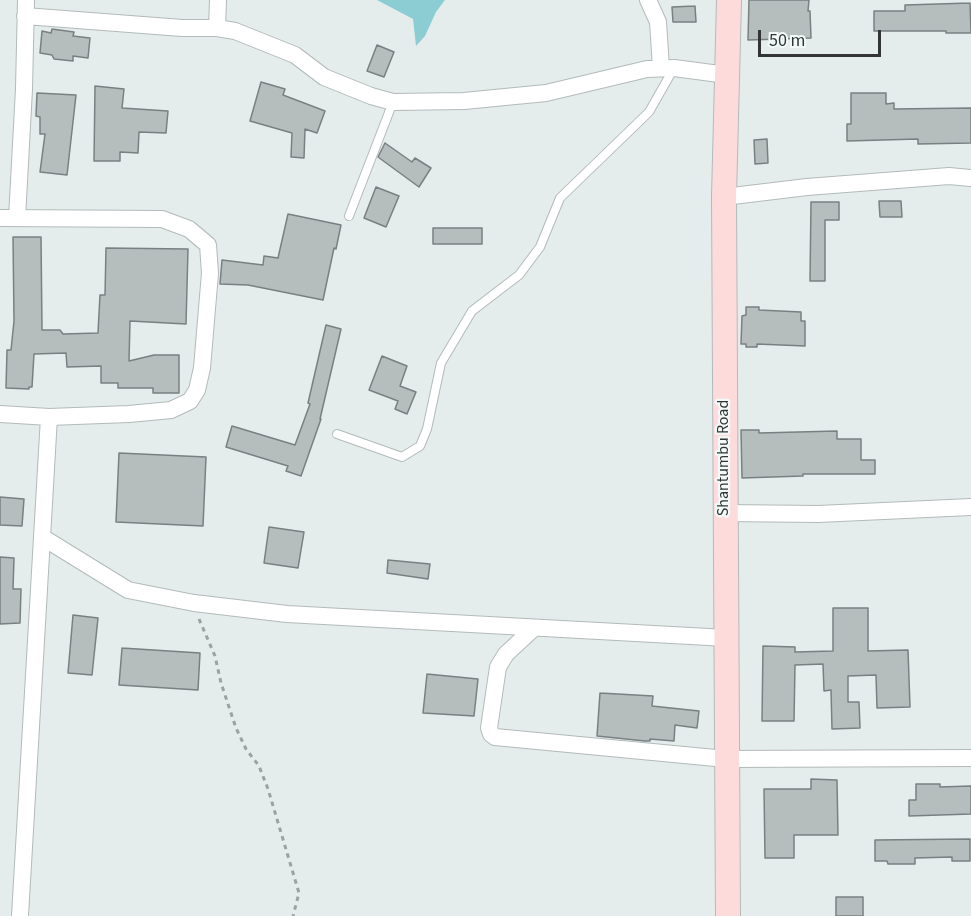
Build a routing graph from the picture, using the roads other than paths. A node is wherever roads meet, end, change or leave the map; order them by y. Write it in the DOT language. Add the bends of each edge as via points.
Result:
graph roads {
  1 [pos="218,0"];
  2 [pos="648,0"];
  3 [pos="729,0"];
  4 [pos="26,8"];
  5 [pos="217,28"];
  6 [pos="668,68"];
  7 [pos="727,75"];
  8 [pos="393,102"];
  9 [pos="971,178"];
  10 [pos="724,197"];
  11 [pos="349,216"];
  12 [pos="0,218"];
  13 [pos="17,218"];
  14 [pos="0,414"];
  15 [pos="49,417"];
  16 [pos="337,434"];
  17 [pos="971,507"];
  18 [pos="724,513"];
  19 [pos="42,537"];
  20 [pos="533,628"];
  21 [pos="727,638"];
  22 [pos="971,758"];
  23 [pos="726,759"];
  24 [pos="20,916"];
  25 [pos="728,916"];
  1 -- 5 [label="street"];
  2 -- 6 [label="street" via="658,22"];
  3 -- 7 [label="street, Shantumbu Road"];
  4 -- 5 [label="street" via="182,28"];
  4 -- 13 [label="street"];
  5 -- 8 [label="street" via="235,31 295,55 324,76"];
  6 -- 7 [label="street"];
  6 -- 8 [label="street" via="648,69 546,93 464,101"];
  6 -- 16 [label="lane" via="649,112 560,198 540,247 519,275 472,311 441,363 420,446 402,457"];
  7 -- 10 [label="street, Shantumbu Road"];
  8 -- 11 [label="lane"];
  9 -- 10 [label="street" via="949,176 807,186"];
  10 -- 18 [label="street, Shantumbu Road"];
  12 -- 13 [label="street"];
  13 -- 15 [label="street" via="162,219 189,230 208,245 210,273 202,368 190,401 171,410"];
  14 -- 15 [label="street"];
  15 -- 19 [label="street"];
  17 -- 18 [label="street" via="818,514"];
  18 -- 21 [label="street, Shantumbu Road"];
  19 -- 20 [label="street" via="128,590 194,603 287,614"];
  19 -- 24 [label="street"];
  20 -- 21 [label="street"];
  20 -- 23 [label="street" via="498,667 489,728 495,737"];
  21 -- 23 [label="street, Shantumbu Road"];
  22 -- 23 [label="street"];
  23 -- 25 [label="street, Shantumbu Road"];
}
